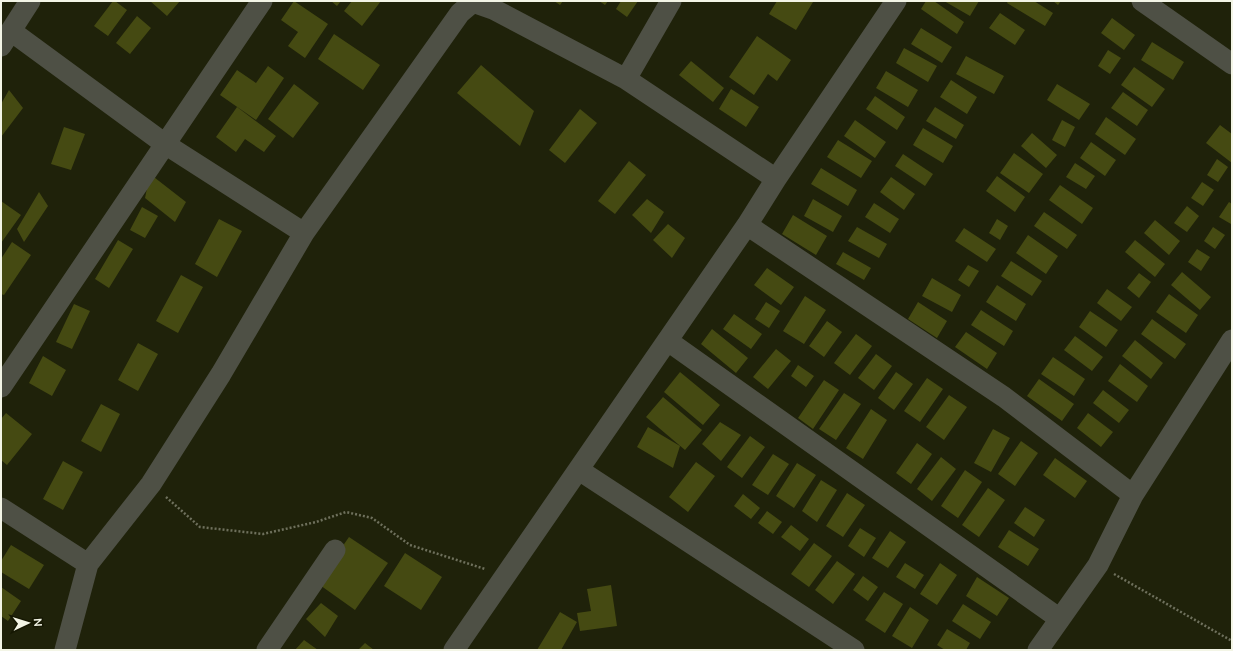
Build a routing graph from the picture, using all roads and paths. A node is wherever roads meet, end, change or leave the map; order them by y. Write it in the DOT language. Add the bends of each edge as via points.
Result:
graph roads {
  1 [pos="30,1"];
  2 [pos="262,1"];
  3 [pos="671,1"];
  4 [pos="896,1"];
  5 [pos="1142,1"];
  6 [pos="6,39"];
  7 [pos="1232,64"];
  8 [pos="626,79"];
  9 [pos="165,144"];
  10 [pos="776,179"];
  11 [pos="747,226"];
  12 [pos="304,233"];
  13 [pos="1232,340"];
  14 [pos="668,341"];
  15 [pos="1,388"];
  16 [pos="579,470"];
  17 [pos="1133,495"];
  18 [pos="1,508"];
  19 [pos="335,550"];
  20 [pos="88,564"];
  21 [pos="1098,565"];
  22 [pos="1060,619"];
  23 [pos="1232,641"];
  24 [pos="65,650"];
  25 [pos="267,650"];
  26 [pos="454,650"];
  27 [pos="854,650"];
  28 [pos="1038,650"];
  1 -- 6 [label="street"];
  2 -- 9 [label="street"];
  3 -- 8 [label="street"];
  4 -- 10 [label="street"];
  5 -- 7 [label="street"];
  6 -- 9 [label="street"];
  8 -- 10 [label="street"];
  8 -- 12 [label="street" via="493,9 473,2 460,13"];
  9 -- 12 [label="street"];
  9 -- 15 [label="street"];
  10 -- 11 [label="street"];
  11 -- 14 [label="street"];
  11 -- 17 [label="street" via="1004,397"];
  12 -- 20 [label="street" via="151,484"];
  13 -- 17 [label="street"];
  14 -- 16 [label="street"];
  14 -- 22 [label="street"];
  16 -- 26 [label="street"];
  16 -- 27 [label="street"];
  17 -- 21 [label="street"];
  18 -- 20 [label="street"];
  19 -- 25 [label="street"];
  20 -- 24 [label="street"];
  21 -- 22 [label="street"];
  21 -- 23 [label="path"];
  22 -- 28 [label="street"];
}
